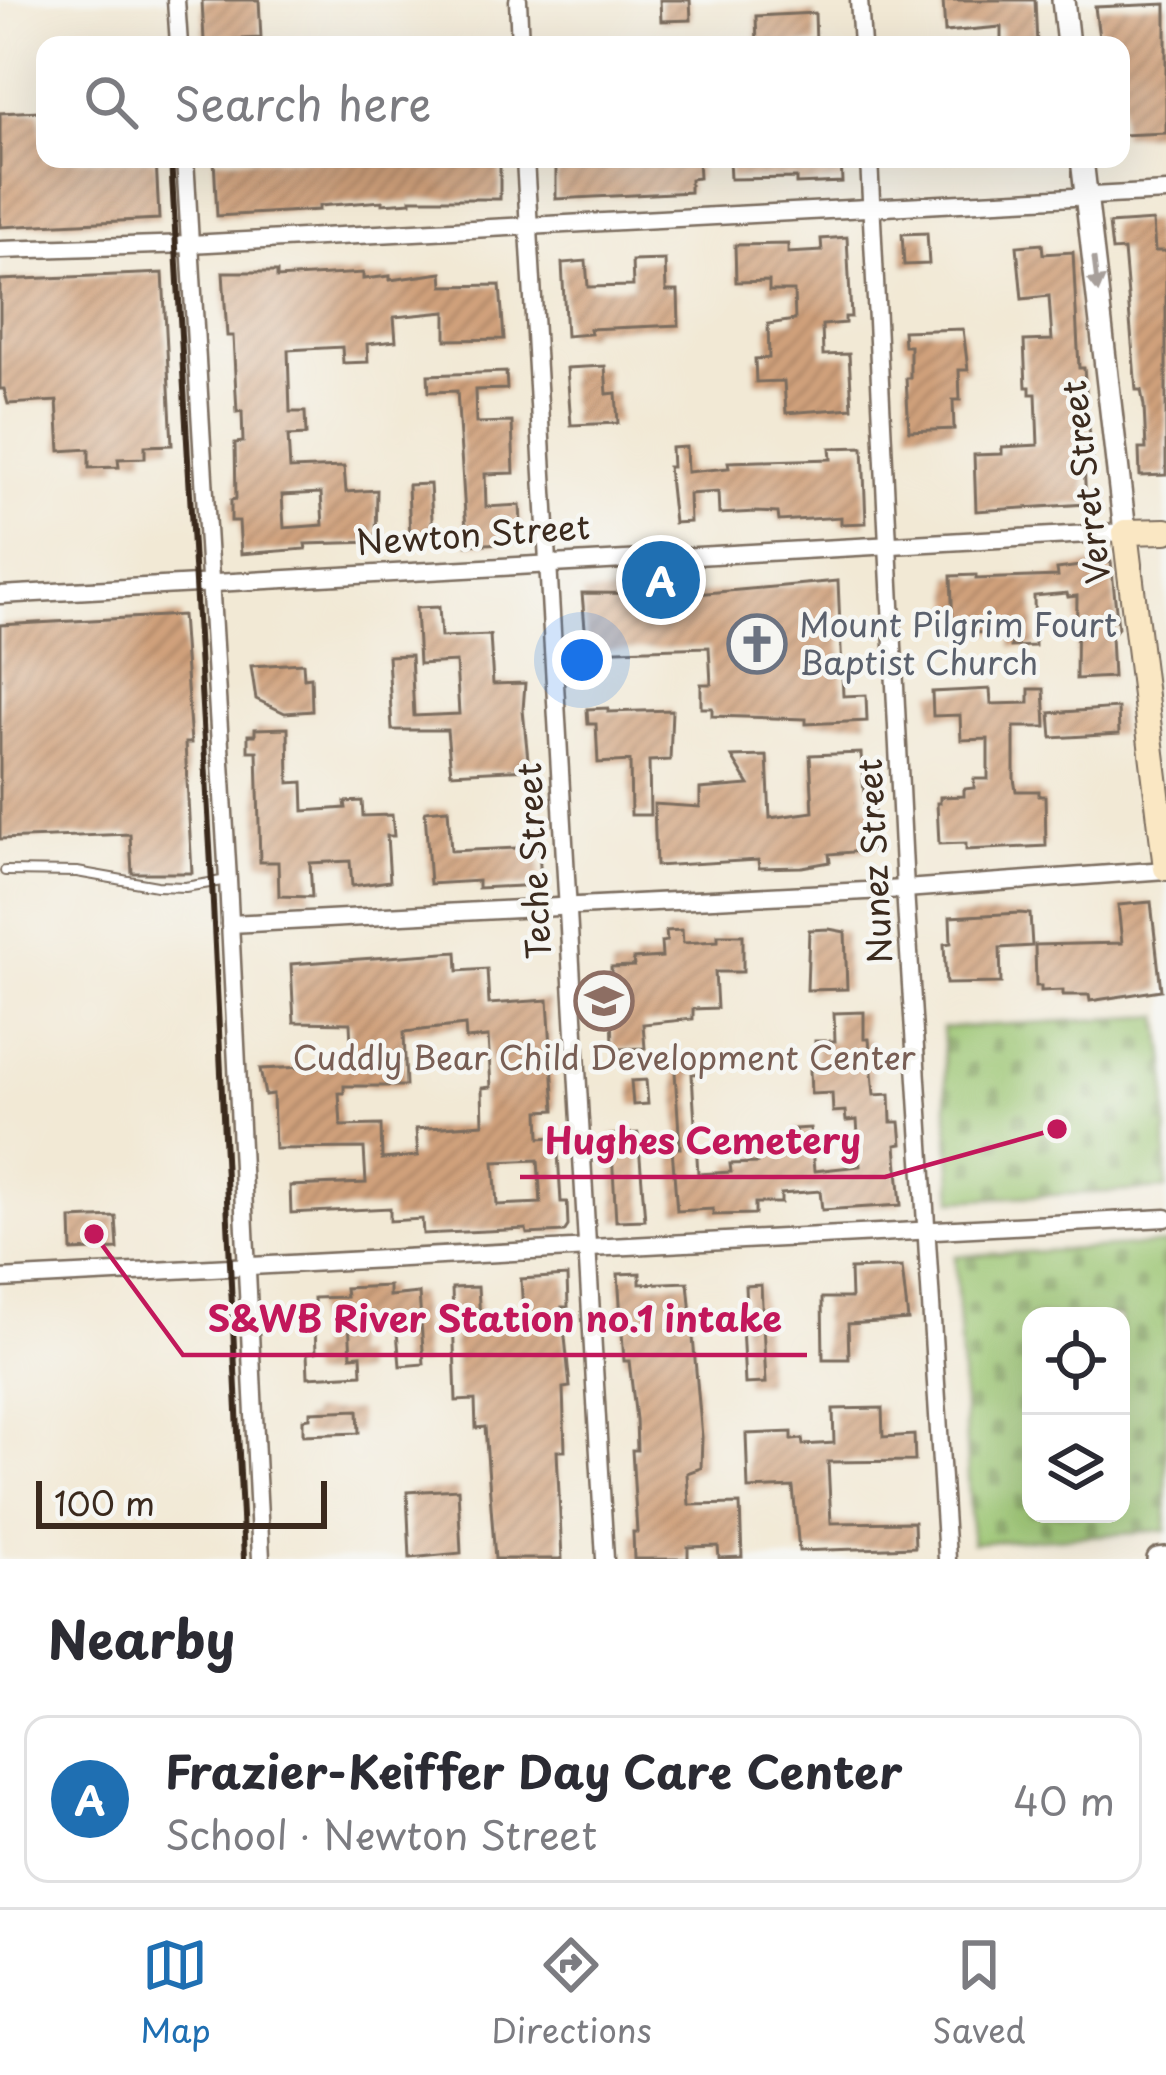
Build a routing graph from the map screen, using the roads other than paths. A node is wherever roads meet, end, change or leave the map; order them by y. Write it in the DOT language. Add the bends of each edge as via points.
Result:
graph roads {
  1 [pos="176,0"];
  2 [pos="518,0"];
  3 [pos="859,0"];
  4 [pos="1063,0"];
  5 [pos="178,36"];
  6 [pos="520,36"];
  7 [pos="861,36"];
  8 [pos="1067,36"];
  9 [pos="186,168"];
  10 [pos="525,168"];
  11 [pos="870,168"];
  12 [pos="1083,168"];
  13 [pos="1166,192"];
  14 [pos="1087,196"];
  15 [pos="872,207"];
  16 [pos="528,226"];
  17 [pos="190,244"];
  18 [pos="0,250"];
  19 [pos="1125,532"];
  20 [pos="1166,532"];
  21 [pos="891,545"];
  22 [pos="547,563"];
  23 [pos="208,586"];
  24 [pos="0,595"];
  25 [pos="1166,869"];
  26 [pos="5,871"];
  27 [pos="228,880"];
  28 [pos="905,889"];
  29 [pos="567,908"];
  30 [pos="230,924"];
  31 [pos="1166,1218"];
  32 [pos="928,1232"];
  33 [pos="585,1250"];
  34 [pos="245,1269"];
  35 [pos="0,1279"];
  36 [pos="261,1559"];
  37 [pos="604,1559"];
  38 [pos="947,1559"];
  1 -- 5 [label="street"];
  2 -- 6 [label="street"];
  3 -- 7 [label="street"];
  4 -- 8 [label="street"];
  9 -- 17 [label="street"];
  10 -- 16 [label="street, Teche Street"];
  11 -- 15 [label="street, Nunez Street"];
  12 -- 14 [label="street, Verret Street"];
  13 -- 14 [label="street"];
  14 -- 15 [label="street"];
  14 -- 19 [label="street, Verret Street, one-way"];
  15 -- 16 [label="street"];
  15 -- 21 [label="street, Nunez Street"];
  16 -- 17 [label="street"];
  16 -- 22 [label="street, Teche Street"];
  17 -- 18 [label="street"];
  17 -- 23 [label="street"];
  19 -- 20 [label="main road, Newton Street"];
  19 -- 21 [label="street, Newton Street"];
  19 -- 25 [label="main road, Verret Street"];
  21 -- 22 [label="street, Newton Street"];
  21 -- 28 [label="street, Nunez Street"];
  22 -- 23 [label="street, Newton Street"];
  22 -- 29 [label="street, Teche Street"];
  23 -- 24 [label="street, Newton Street"];
  23 -- 27 [label="street"];
  25 -- 28 [label="street"];
  26 -- 27 [label="lane" via="77,872 157,886"];
  27 -- 30 [label="street"];
  28 -- 29 [label="street"];
  28 -- 32 [label="street, Nunez Street"];
  29 -- 30 [label="street"];
  29 -- 33 [label="street, Teche Street"];
  30 -- 34 [label="street"];
  31 -- 32 [label="street"];
  32 -- 33 [label="street"];
  32 -- 38 [label="street, Nunez Street"];
  33 -- 34 [label="street"];
  33 -- 37 [label="street, Teche Street"];
  34 -- 35 [label="street"];
  34 -- 36 [label="street"];
}
